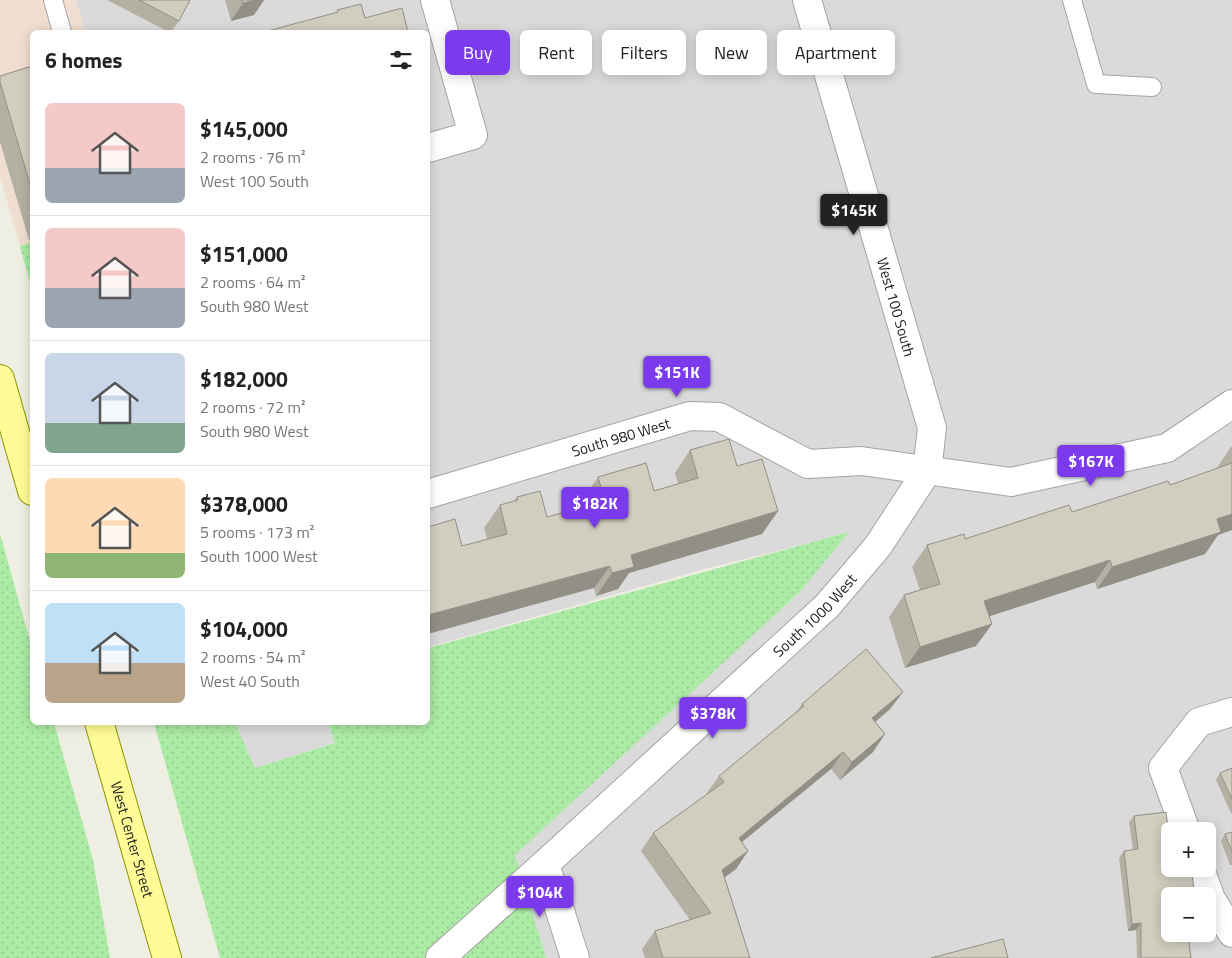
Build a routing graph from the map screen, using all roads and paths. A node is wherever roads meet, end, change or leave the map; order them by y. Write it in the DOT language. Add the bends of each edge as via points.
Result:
graph roads {
  1 [pos="53,0"];
  2 [pos="435,0"];
  3 [pos="807,0"];
  4 [pos="1072,0"];
  5 [pos="61,30"];
  6 [pos="1152,87"];
  7 [pos="430,147"];
  8 [pos="0,379"];
  9 [pos="1232,404"];
  10 [pos="927,471"];
  11 [pos="30,483"];
  12 [pos="430,493"];
  13 [pos="1232,712"];
  14 [pos="100,725"];
  15 [pos="1183,822"];
  16 [pos="545,864"];
  17 [pos="1203,877"];
  18 [pos="1232,933"];
  19 [pos="167,958"];
  20 [pos="440,958"];
  21 [pos="575,958"];
  1 -- 5 [label="lane"];
  2 -- 7 [label="street" via="473,135"];
  3 -- 10 [label="street, West 100 South" via="932,428"];
  4 -- 6 [label="lane" via="1096,84"];
  8 -- 11 [label="main road"];
  9 -- 10 [label="street" via="1167,448 1011,482"];
  10 -- 12 [label="street, South 980 West" via="860,461 808,464 719,417 690,416"];
  10 -- 16 [label="street, South 1000 West" via="878,546 827,606"];
  13 -- 15 [label="street" via="1199,722 1163,768"];
  14 -- 19 [label="main road, West Center Street"];
  16 -- 20 [label="street, South 1000 West"];
  16 -- 21 [label="street"];
  17 -- 18 [label="street" via="1211,899"];
}
